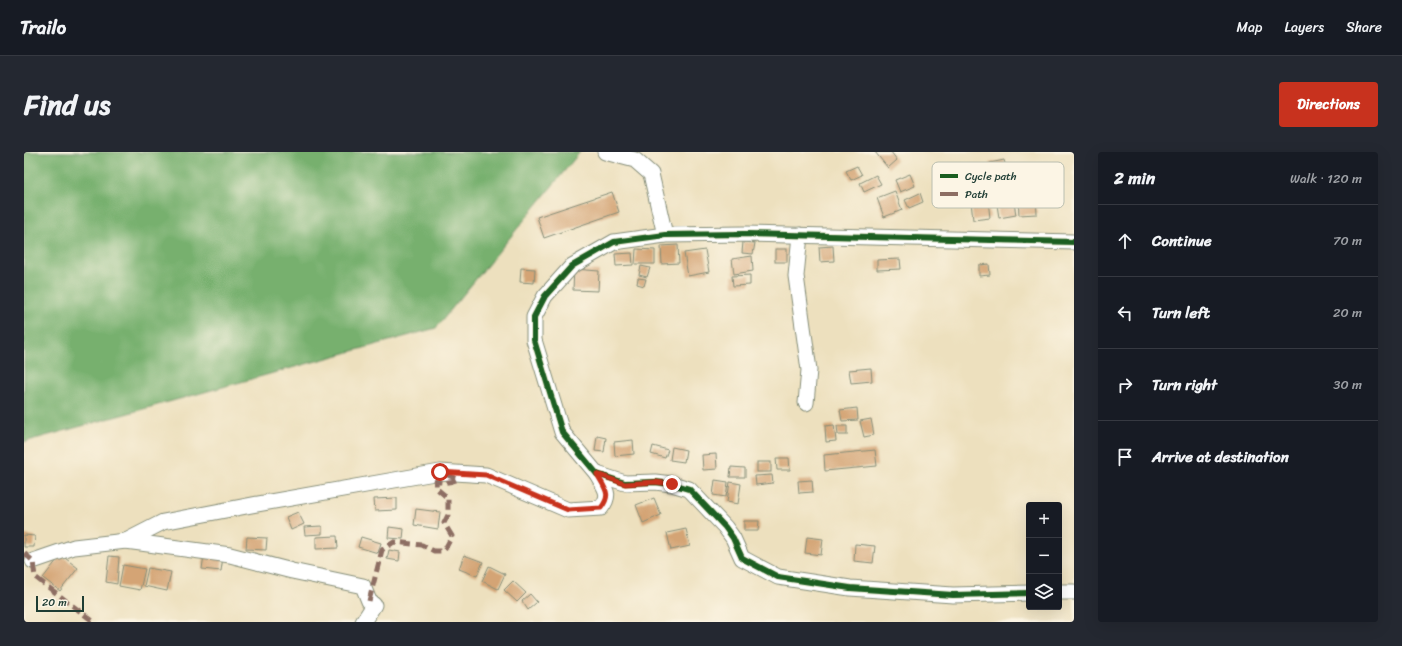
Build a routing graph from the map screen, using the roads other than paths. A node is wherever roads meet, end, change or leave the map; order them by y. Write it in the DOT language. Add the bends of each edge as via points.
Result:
graph roads {
  1 [pos="605,152"];
  2 [pos="665,235"];
  3 [pos="800,235"];
  4 [pos="1074,242"];
  5 [pos="806,403"];
  6 [pos="597,474"];
  7 [pos="126,541"];
  8 [pos="34,561"];
  9 [pos="1062,592"];
  10 [pos="1074,592"];
  11 [pos="1026,593"];
  12 [pos="362,622"];
  1 -- 2 [label="street" via="634,160 651,174"];
  2 -- 3 [label="street"];
  2 -- 6 [label="street" via="614,242 572,266 545,296 534,317 534,340 562,432"];
  3 -- 4 [label="street"];
  3 -- 5 [label="street" via="796,276 809,370"];
  6 -- 7 [label="street" via="607,492 607,501 601,508 568,510 486,475 440,472 163,522"];
  6 -- 11 [label="street" via="625,484 655,482 690,488 725,527 742,558 778,577 850,588 953,595"];
  7 -- 8 [label="street" via="74,548"];
  7 -- 12 [label="street" via="230,555 363,586 369,601 374,605"];
  9 -- 10 [label="street"];
}
